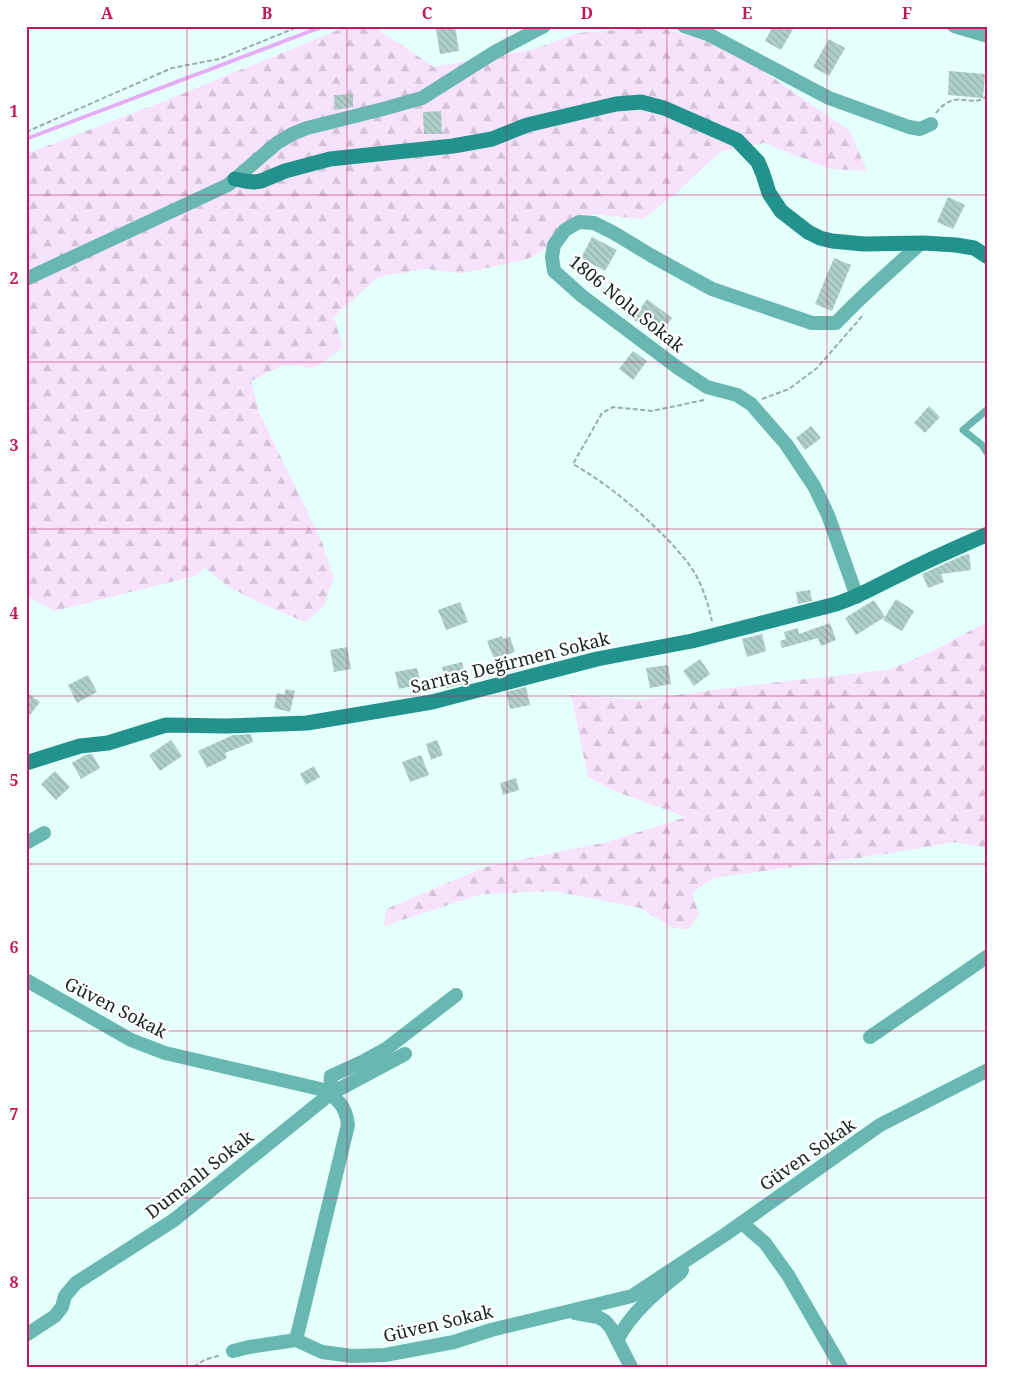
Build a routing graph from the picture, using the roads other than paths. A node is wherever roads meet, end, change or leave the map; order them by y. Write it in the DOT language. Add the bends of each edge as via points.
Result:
graph roads {
  1 [pos="544,26"];
  2 [pos="684,26"];
  3 [pos="954,26"];
  4 [pos="988,36"];
  5 [pos="931,124"];
  6 [pos="236,178"];
  7 [pos="921,243"];
  8 [pos="988,257"];
  9 [pos="26,279"];
  10 [pos="988,409"];
  11 [pos="988,454"];
  12 [pos="988,534"];
  13 [pos="857,597"];
  14 [pos="26,763"];
  15 [pos="44,833"];
  16 [pos="26,843"];
  17 [pos="988,956"];
  18 [pos="26,980"];
  19 [pos="456,995"];
  20 [pos="870,1037"];
  21 [pos="405,1054"];
  22 [pos="988,1070"];
  23 [pos="330,1094"];
  24 [pos="742,1222"];
  25 [pos="686,1261"];
  26 [pos="566,1313"];
  27 [pos="26,1336"];
  28 [pos="296,1340"];
  29 [pos="617,1340"];
  30 [pos="233,1352"];
  31 [pos="631,1367"];
  32 [pos="841,1367"];
  1 -- 6 [label="street" via="495,52 422,98 292,134"];
  2 -- 5 [label="street" via="708,34 829,98 909,127 920,129"];
  3 -- 4 [label="street"];
  6 -- 7 [label="street" via="245,182 261,181 285,170 330,159 492,139 527,125 616,104 641,102 664,108 737,140 758,162 769,193 781,211 808,232 840,242"];
  6 -- 9 [label="street" via="228,185"];
  7 -- 8 [label="street" via="974,248"];
  7 -- 13 [label="street, 1806 Nolu Sokak" via="862,295 836,323 812,323 712,289 594,223 579,222 565,230 554,245 554,271 582,296 707,387 751,404 786,444 814,486 828,515"];
  10 -- 11 [label="lane" via="963,430"];
  12 -- 13 [label="street, Sarıtaş Değirmen Sokak"];
  13 -- 14 [label="street, Sarıtaş Değirmen Sokak" via="692,641 597,658 432,702 306,722 166,725"];
  15 -- 16 [label="street"];
  17 -- 20 [label="street"];
  18 -- 23 [label="street, Güven Sokak" via="131,1040 165,1053"];
  19 -- 23 [label="street" via="386,1048 331,1076"];
  21 -- 23 [label="street, Dumanlı Sokak"];
  22 -- 24 [label="street, Güven Sokak" via="880,1125"];
  23 -- 27 [label="street, Dumanlı Sokak" via="174,1220 76,1284 65,1296 55,1316"];
  23 -- 28 [label="street, Güven Sokak" via="347,1114 348,1125"];
  24 -- 25 [label="street, Güven Sokak"];
  24 -- 32 [label="street" via="765,1243 782,1267"];
  25 -- 26 [label="street, Güven Sokak" via="632,1296"];
  25 -- 29 [label="street" via="680,1273 634,1314"];
  26 -- 28 [label="street, Güven Sokak" via="385,1356 322,1352"];
  26 -- 29 [label="street" via="598,1317 611,1328"];
  28 -- 30 [label="street"];
  29 -- 31 [label="street"];
}
